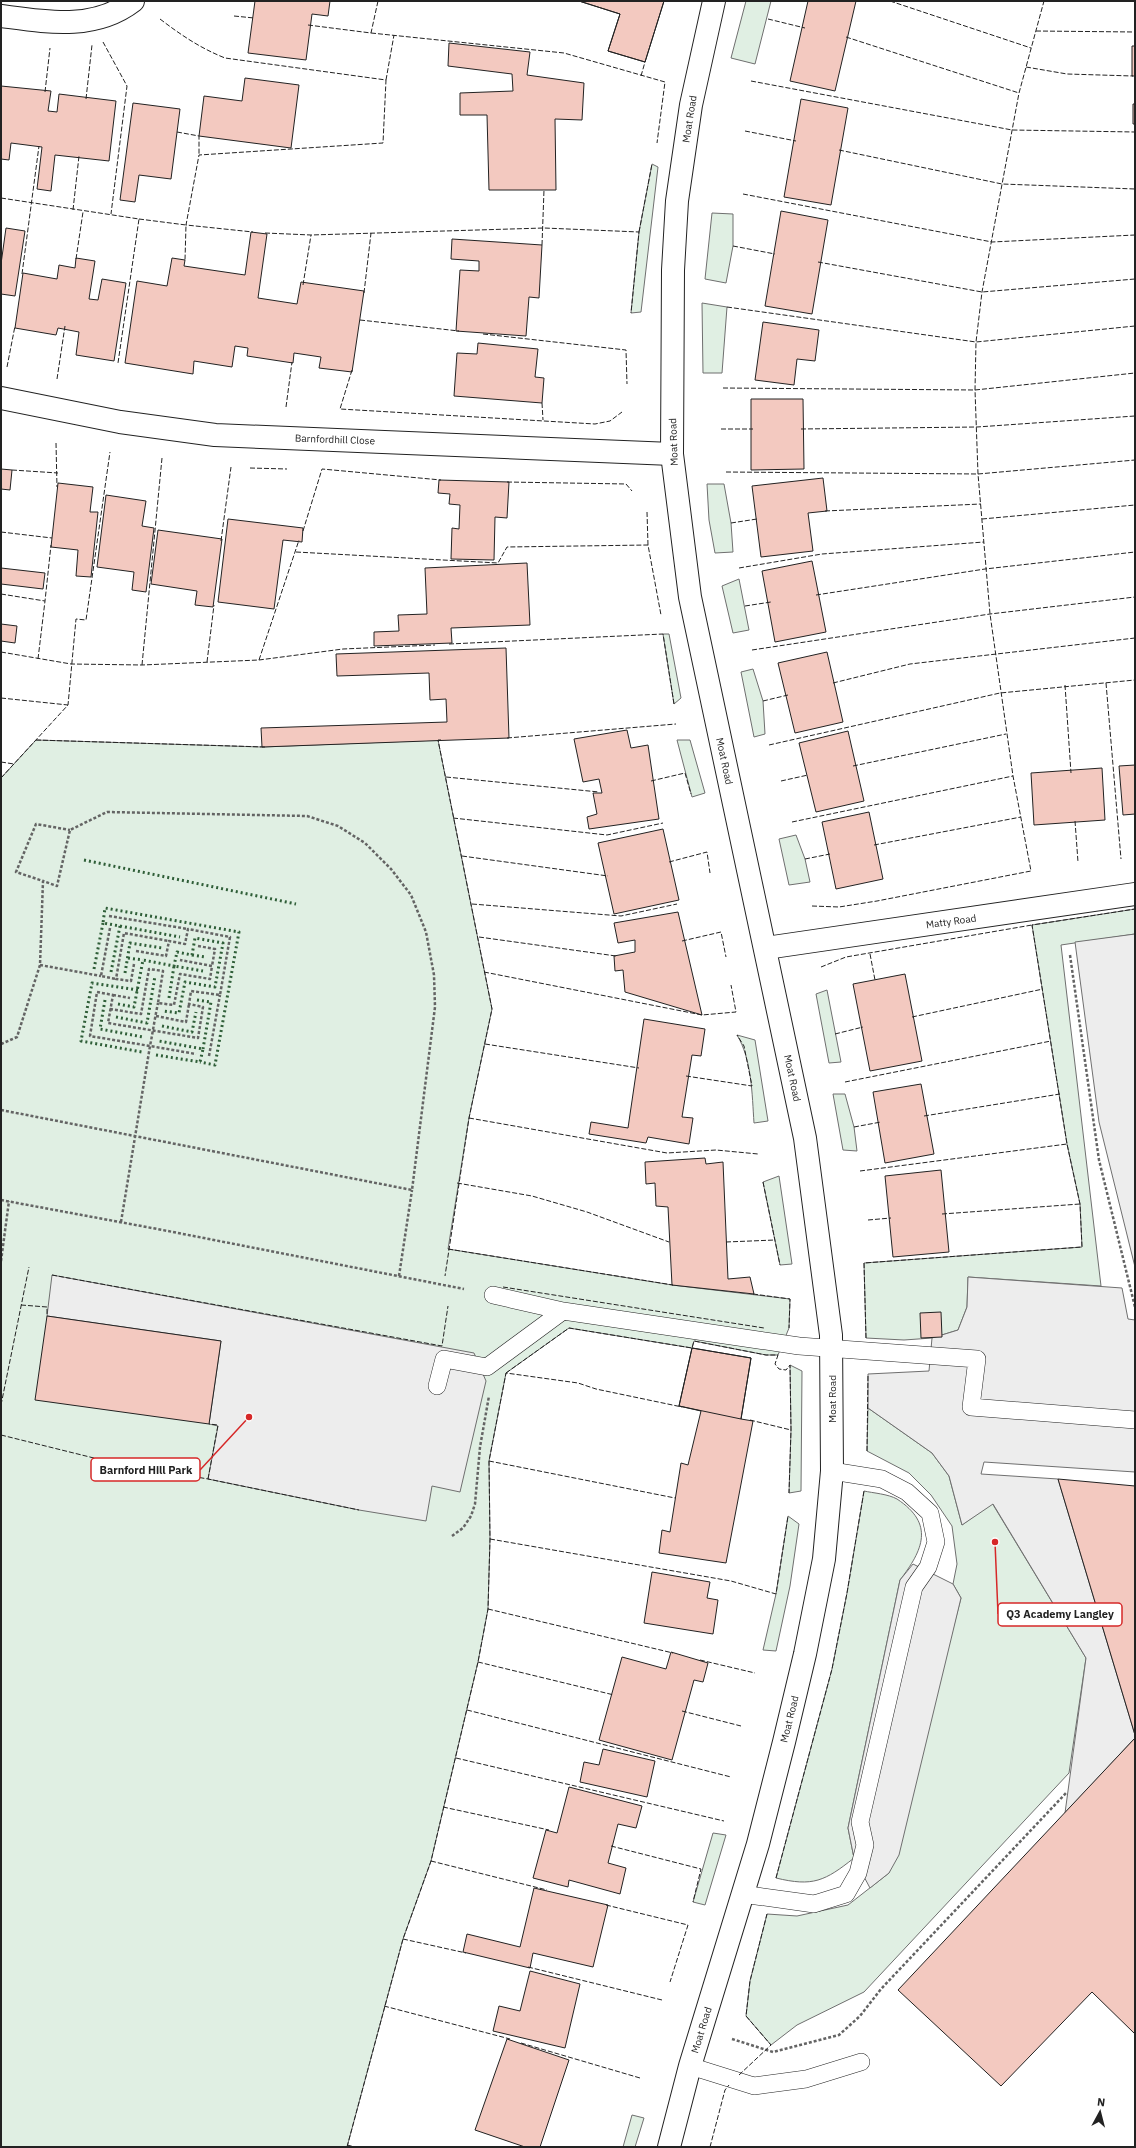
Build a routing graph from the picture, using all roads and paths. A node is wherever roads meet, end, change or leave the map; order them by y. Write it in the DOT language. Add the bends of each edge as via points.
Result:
graph roads {
  1 [pos="132,1"];
  2 [pos="714,1"];
  3 [pos="1,16"];
  4 [pos="1,398"];
  5 [pos="672,454"];
  6 [pos="70,830"];
  7 [pos="43,881"];
  8 [pos="1135,894"];
  9 [pos="109,916"];
  10 [pos="110,928"];
  11 [pos="188,929"];
  12 [pos="169,941"];
  13 [pos="198,946"];
  14 [pos="766,948"];
  15 [pos="136,951"];
  16 [pos="1070,955"];
  17 [pos="180,960"];
  18 [pos="134,964"];
  19 [pos="40,966"];
  20 [pos="212,966"];
  21 [pos="101,976"];
  22 [pos="116,979"];
  23 [pos="113,995"];
  24 [pos="220,995"];
  25 [pos="130,998"];
  26 [pos="158,1003"];
  27 [pos="189,1004"];
  28 [pos="110,1009"];
  29 [pos="156,1016"];
  30 [pos="153,1031"];
  31 [pos="1,1044"];
  32 [pos="150,1046"];
  33 [pos="196,1054"];
  34 [pos="209,1056"];
  35 [pos="1,1110"];
  36 [pos="135,1135"];
  37 [pos="412,1190"];
  38 [pos="1,1200"];
  39 [pos="9,1202"];
  40 [pos="121,1222"];
  41 [pos="1,1262"];
  42 [pos="399,1276"];
  43 [pos="493,1295"];
  44 [pos="1135,1307"];
  45 [pos="563,1311"];
  46 [pos="831,1350"];
  47 [pos="437,1386"];
  48 [pos="1135,1420"];
  49 [pos="832,1471"];
  50 [pos="1067,1792"];
  51 [pos="742,1894"];
  52 [pos="701,2028"];
  53 [pos="861,2062"];
  54 [pos="690,2066"];
  55 [pos="669,2147"];
  1 -- 3 [label="street" via="122,9 91,20 64,24"];
  2 -- 5 [label="street, Moat Road" via="691,105 677,201 673,270"];
  4 -- 5 [label="street, Barnfordhill Close" via="120,422 215,434"];
  5 -- 14 [label="street, Moat Road" via="690,597"];
  6 -- 7 [label="path" via="57,886"];
  6 -- 7 [label="path" via="36,824 16,872"];
  6 -- 37 [label="path" via="107,812 307,816 338,826 365,842 391,869 411,895 426,932 434,975 435,1007"];
  7 -- 19 [label="path"];
  8 -- 14 [label="street, Matty Road"];
  9 -- 11 [label="path"];
  10 -- 21 [label="path"];
  11 -- 12 [label="path" via="185,944"];
  11 -- 24 [label="path" via="230,937"];
  12 -- 15 [label="path" via="166,956"];
  12 -- 22 [label="path" via="124,933"];
  13 -- 20 [label="path" via="215,949"];
  14 -- 46 [label="street, Moat Road" via="806,1138"];
  16 -- 44 [label="path" via="1099,1160"];
  17 -- 20 [label="path"];
  18 -- 22 [label="path" via="131,981"];
  19 -- 21 [label="path"];
  19 -- 31 [label="path" via="17,1036"];
  20 -- 26 [label="path" via="210,979 180,974 174,1005"];
  21 -- 22 [label="path"];
  23 -- 25 [label="path"];
  23 -- 28 [label="path"];
  23 -- 32 [label="path" via="98,992 90,1036"];
  24 -- 27 [label="path" via="191,990"];
  24 -- 34 [label="path"];
  26 -- 28 [label="path" via="164,971 149,969 141,1014"];
  26 -- 29 [label="path"];
  27 -- 29 [label="path" via="186,1022"];
  27 -- 30 [label="path" via="203,1007 198,1038"];
  28 -- 30 [label="path" via="108,1023"];
  29 -- 30 [label="path"];
  30 -- 32 [label="path"];
  32 -- 33 [label="path"];
  32 -- 36 [label="path"];
  35 -- 36 [label="path"];
  36 -- 37 [label="path"];
  36 -- 40 [label="path"];
  37 -- 42 [label="path"];
  38 -- 39 [label="path"];
  39 -- 40 [label="path"];
  39 -- 41 [label="path"];
  40 -- 42 [label="path"];
  42 -- 43 [label="path"];
  43 -- 45 [label="lane"];
  45 -- 46 [label="lane"];
  45 -- 47 [label="lane" via="487,1367 444,1359"];
  46 -- 48 [label="lane" via="978,1359 971,1407"];
  46 -- 49 [label="street, Moat Road"];
  49 -- 51 [label="street, Moat Road" via="824,1559 805,1654"];
  49 -- 51 [label="lane" via="882,1479 907,1492 930,1513 936,1542 928,1567 914,1586 860,1822 865,1845 858,1873 846,1894 814,1904"];
  50 -- 52 [label="path" via="881,1989 860,2016 839,2035 773,2052"];
  51 -- 52 [label="street, Moat Road"];
  52 -- 54 [label="street, Moat Road"];
  53 -- 54 [label="lane" via="806,2079 754,2086"];
  54 -- 55 [label="street, Moat Road"];
}
